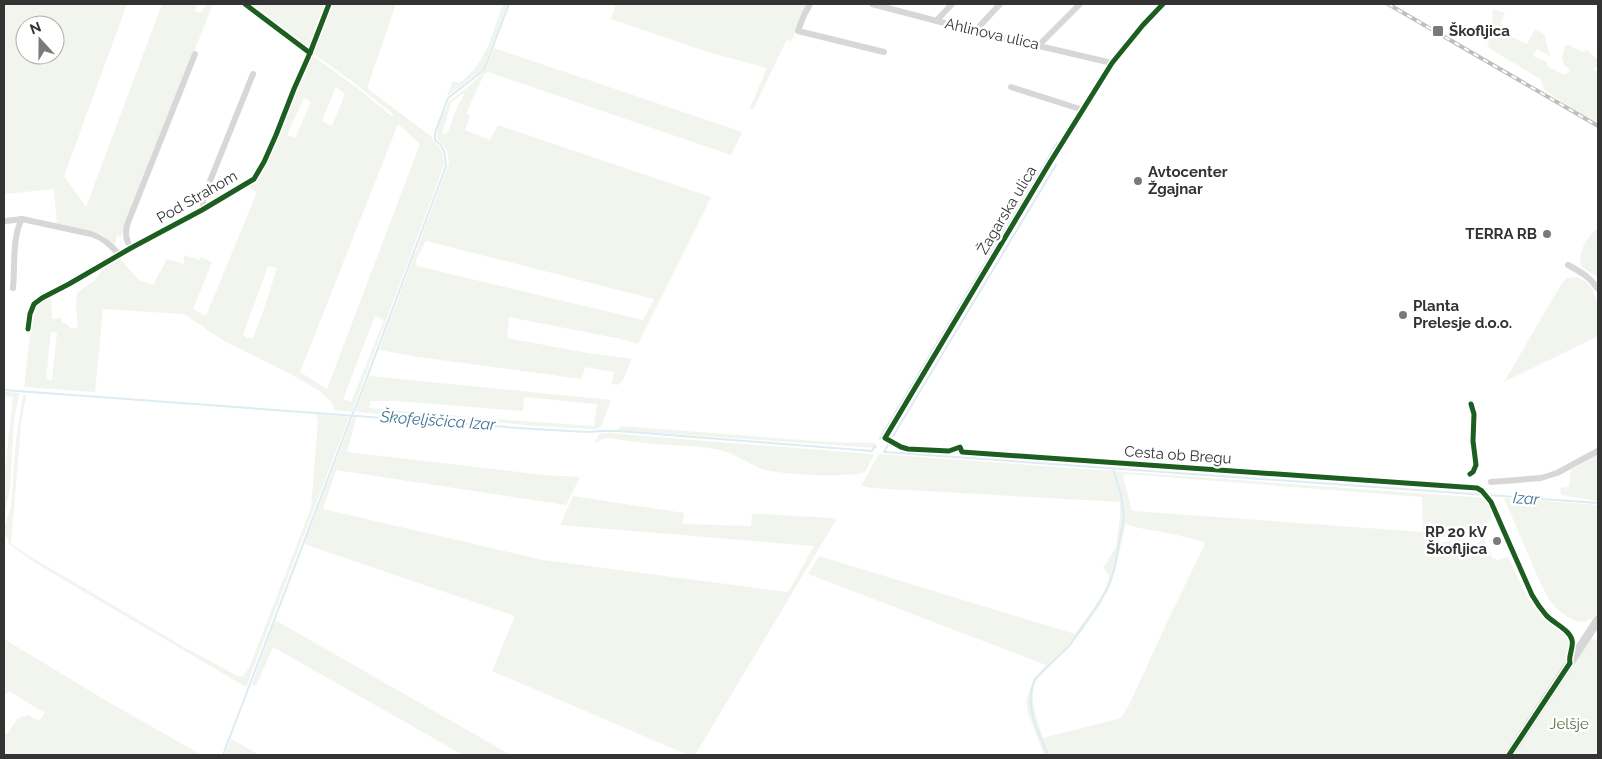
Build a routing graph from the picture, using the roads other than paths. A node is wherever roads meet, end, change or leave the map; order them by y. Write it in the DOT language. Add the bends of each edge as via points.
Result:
graph roads {
  1 [pos="329,4"];
  2 [pos="810,4"];
  3 [pos="872,4"];
  4 [pos="952,4"];
  5 [pos="1000,4"];
  6 [pos="1080,4"];
  7 [pos="1163,4"];
  8 [pos="936,21"];
  9 [pos="975,31"];
  10 [pos="1039,45"];
  11 [pos="884,52"];
  12 [pos="195,54"];
  13 [pos="1112,63"];
  14 [pos="253,74"];
  15 [pos="1011,87"];
  16 [pos="1083,110"];
  17 [pos="202,210"];
  18 [pos="22,219"];
  19 [pos="6,221"];
  20 [pos="131,248"];
  21 [pos="120,255"];
  22 [pos="1568,265"];
  23 [pos="13,288"];
  24 [pos="1598,289"];
  25 [pos="28,329"];
  26 [pos="960,446"];
  27 [pos="1598,451"];
  28 [pos="1491,482"];
  29 [pos="1598,620"];
  30 [pos="1509,755"];
  1 -- 17 [label="street, Pod Strahom" via="254,179"];
  2 -- 11 [label="street" via="798,31"];
  3 -- 8 [label="street, Ahlinova ulica"];
  4 -- 8 [label="street"];
  5 -- 9 [label="street"];
  6 -- 10 [label="street"];
  7 -- 13 [label="street, Žagarska ulica"];
  8 -- 9 [label="street, Ahlinova ulica"];
  9 -- 10 [label="street, Ahlinova ulica"];
  10 -- 13 [label="street, Ahlinova ulica"];
  12 -- 20 [label="street" via="127,225 127,242"];
  13 -- 16 [label="street, Žagarska ulica"];
  14 -- 17 [label="street" via="204,196"];
  15 -- 16 [label="street"];
  16 -- 26 [label="street, Žagarska ulica" via="886,438 908,449 949,451"];
  17 -- 20 [label="street, Pod Strahom"];
  18 -- 19 [label="street"];
  18 -- 21 [label="street" via="101,237"];
  18 -- 23 [label="street" via="16,236"];
  20 -- 21 [label="street, Pod Strahom"];
  21 -- 25 [label="street, Pod Strahom" via="34,304"];
  22 -- 24 [label="street" via="1592,280"];
  27 -- 28 [label="street" via="1541,478"];
  29 -- 30 [label="street"];
}
